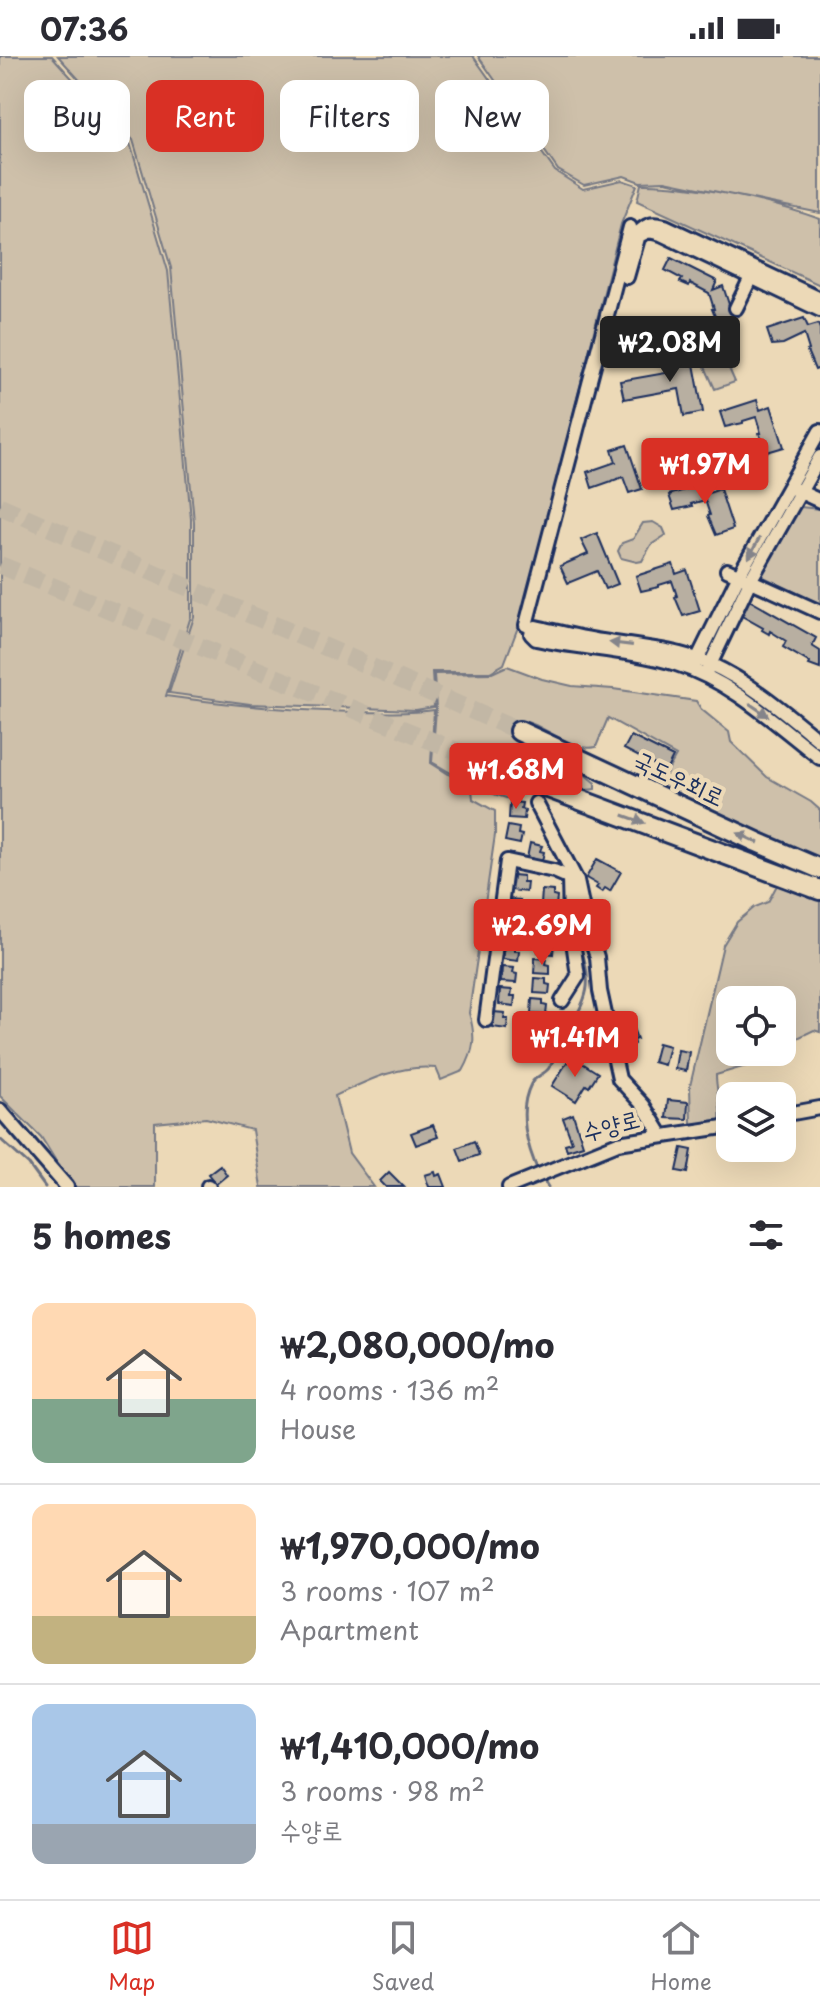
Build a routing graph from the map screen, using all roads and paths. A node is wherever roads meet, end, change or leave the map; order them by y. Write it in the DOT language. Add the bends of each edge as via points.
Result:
graph roads {
  1 [pos="634,232"];
  2 [pos="753,273"];
  3 [pos="627,277"];
  4 [pos="820,299"];
  5 [pos="736,308"];
  6 [pos="820,310"];
  7 [pos="820,431"];
  8 [pos="815,462"];
  9 [pos="794,489"];
  10 [pos="820,501"];
  11 [pos="739,575"];
  12 [pos="820,612"];
  13 [pos="526,625"];
  14 [pos="720,642"];
  15 [pos="695,665"];
  16 [pos="708,670"];
  17 [pos="734,677"];
  18 [pos="519,731"];
  19 [pos="820,741"];
  20 [pos="820,758"];
  21 [pos="535,783"];
  22 [pos="536,803"];
  23 [pos="820,869"];
  24 [pos="573,880"];
  25 [pos="820,890"];
  26 [pos="562,1001"];
  27 [pos="486,1020"];
  28 [pos="820,1108"];
  29 [pos="0,1110"];
  30 [pos="796,1112"];
  31 [pos="716,1128"];
  32 [pos="662,1136"];
  33 [pos="515,1184"];
  34 [pos="67,1187"];
  1 -- 2 [label="street" via="650,224 665,226"];
  1 -- 3 [label="street"];
  1 -- 13 [label="street"];
  2 -- 4 [label="street"];
  2 -- 5 [label="street"];
  2 -- 6 [label="street"];
  7 -- 8 [label="street"];
  8 -- 9 [label="street"];
  9 -- 10 [label="street"];
  9 -- 11 [label="street"];
  11 -- 12 [label="street"];
  11 -- 14 [label="street"];
  11 -- 15 [label="street"];
  14 -- 16 [label="street"];
  14 -- 17 [label="street" via="723,664"];
  15 -- 15 [label="street, one-way" via="679,653 536,627 531,632 536,639"];
  15 -- 16 [label="street"];
  16 -- 17 [label="street"];
  16 -- 20 [label="street, one-way"];
  17 -- 19 [label="street"];
  23 -- 18 [label="highway, 국도우회로, one-way"];
  21 -- 25 [label="highway, 국도우회로, one-way"];
  22 -- 24 [label="street"];
  24 -- 26 [label="street" via="570,921 578,976"];
  24 -- 27 [label="street" via="507,861"];
  24 -- 32 [label="street" via="597,957 619,1079"];
  28 -- 30 [label="street"];
  29 -- 34 [label="street"];
  31 -- 32 [label="street, 수양로"];
  32 -- 33 [label="street, 수양로" via="618,1143"];
}
